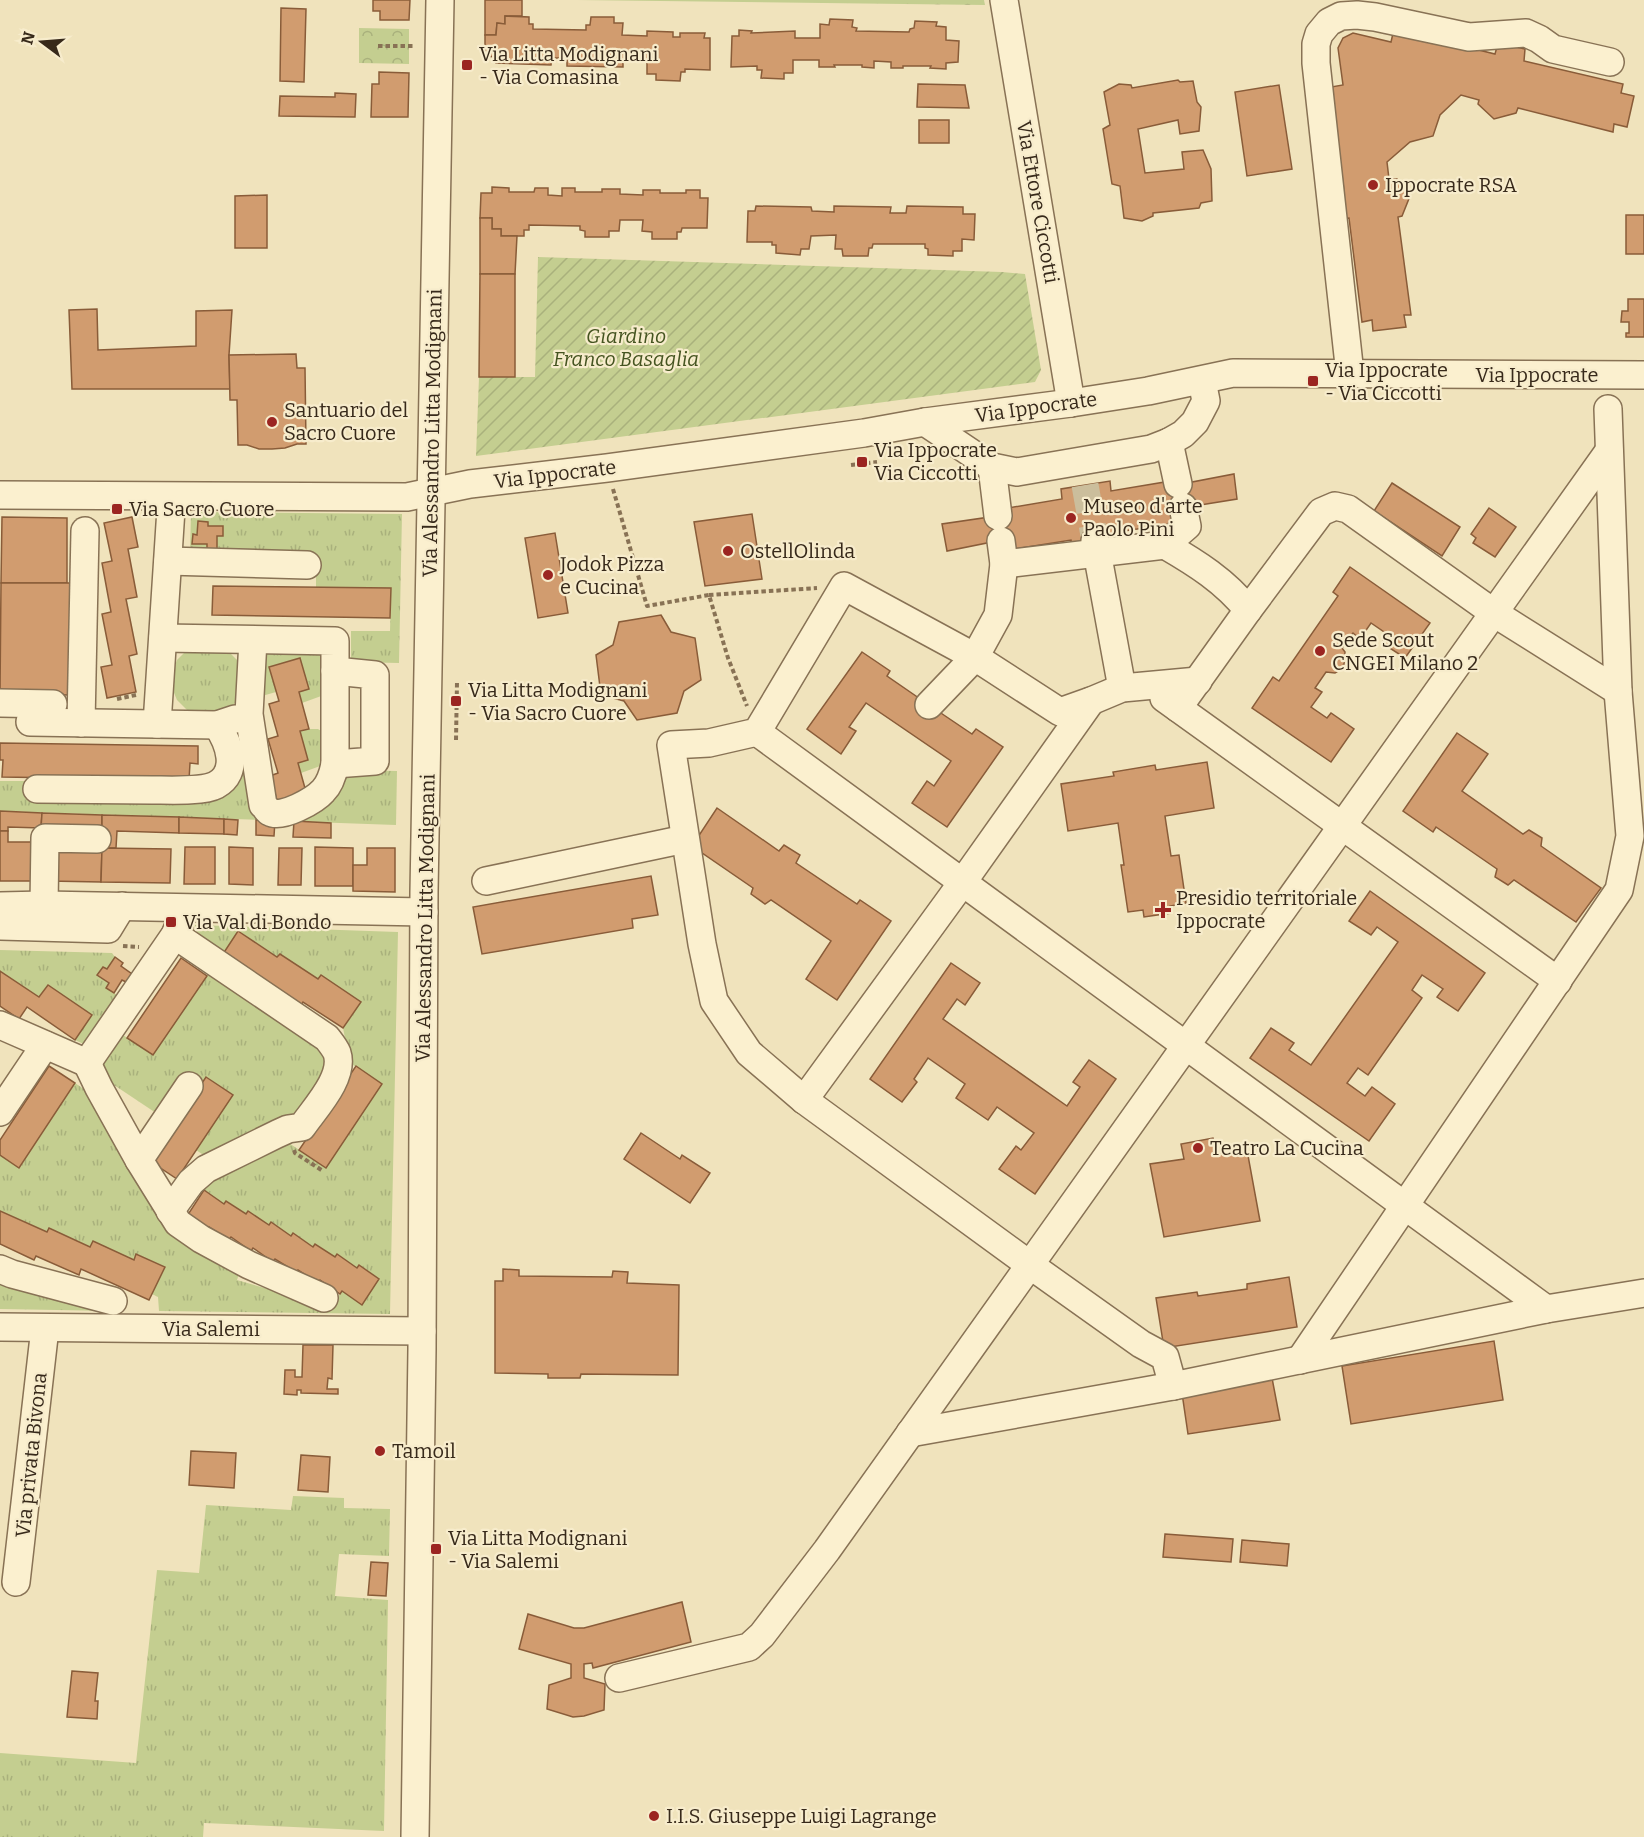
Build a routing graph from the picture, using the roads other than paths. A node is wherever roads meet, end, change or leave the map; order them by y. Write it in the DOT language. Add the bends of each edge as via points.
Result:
graph roads {
  1 [pos="440,0"];
  2 [pos="1004,0"];
  3 [pos="1610,62"];
  4 [pos="1350,374"];
  5 [pos="1644,375"];
  6 [pos="1202,381"];
  7 [pos="1071,403"];
  8 [pos="1608,409"];
  9 [pos="925,422"];
  10 [pos="1169,442"];
  11 [pos="1609,451"];
  12 [pos="992,466"];
  13 [pos="431,492"];
  14 [pos="0,495"];
  15 [pos="171,509"];
  16 [pos="85,531"];
  17 [pos="1001,540"];
  18 [pos="1165,544"];
  19 [pos="1096,547"];
  20 [pos="168,561"];
  21 [pos="307,565"];
  22 [pos="1248,610"];
  23 [pos="1494,613"];
  24 [pos="162,638"];
  25 [pos="253,640"];
  26 [pos="975,657"];
  27 [pos="335,671"];
  28 [pos="1198,681"];
  29 [pos="1149,687"];
  30 [pos="1122,688"];
  31 [pos="1618,691"];
  32 [pos="1091,701"];
  33 [pos="0,703"];
  34 [pos="53,704"];
  35 [pos="930,705"];
  36 [pos="1178,708"];
  37 [pos="249,714"];
  38 [pos="30,722"];
  39 [pos="81,723"];
  40 [pos="157,724"];
  41 [pos="217,725"];
  42 [pos="757,732"];
  43 [pos="335,764"];
  44 [pos="37,789"];
  45 [pos="1342,826"];
  46 [pos="97,839"];
  47 [pos="686,839"];
  48 [pos="486,881"];
  49 [pos="962,883"];
  50 [pos="44,905"];
  51 [pos="0,906"];
  52 [pos="122,906"];
  53 [pos="424,912"];
  54 [pos="0,926"];
  55 [pos="1558,981"];
  56 [pos="0,1025"];
  57 [pos="45,1045"];
  58 [pos="1186,1046"];
  59 [pos="87,1064"];
  60 [pos="189,1086"];
  61 [pos="804,1100"];
  62 [pos="0,1112"];
  63 [pos="139,1160"];
  64 [pos="1405,1206"];
  65 [pos="170,1211"];
  66 [pos="1030,1265"];
  67 [pos="0,1269"];
  68 [pos="1644,1293"];
  69 [pos="324,1298"];
  70 [pos="113,1301"];
  71 [pos="1545,1309"];
  72 [pos="0,1327"];
  73 [pos="45,1328"];
  74 [pos="422,1331"];
  75 [pos="1300,1360"];
  76 [pos="1173,1386"];
  77 [pos="910,1433"];
  78 [pos="16,1582"];
  79 [pos="619,1678"];
  80 [pos="416,1837"];
  1 -- 13 [label="street, Via Alessandro Litta Modignani"];
  2 -- 7 [label="street, Via Ettore Ciccotti"];
  3 -- 4 [label="street" via="1553,49 1526,33 1469,37 1357,15 1329,22 1319,34 1316,63"];
  4 -- 5 [label="street, Via Ippocrate"];
  4 -- 6 [label="street, Via Ippocrate" via="1233,373"];
  6 -- 7 [label="street, Via Ippocrate"];
  6 -- 10 [label="street" via="1206,401 1195,422"];
  7 -- 9 [label="street, Via Ippocrate"];
  8 -- 11 [label="street"];
  9 -- 12 [label="street"];
  9 -- 13 [label="street, Via Ippocrate" via="607,468 470,483"];
  10 -- 12 [label="street" via="1151,449 1017,472"];
  10 -- 18 [label="street" via="1187,526"];
  11 -- 23 [label="street"];
  11 -- 31 [label="street"];
  12 -- 17 [label="street"];
  13 -- 14 [label="street, Via Ippocrate" via="408,497"];
  13 -- 53 [label="street, Via Alessandro Litta Modignani"];
  15 -- 20 [label="street"];
  16 -- 39 [label="street"];
  17 -- 19 [label="street"];
  17 -- 26 [label="street" via="998,615"];
  18 -- 19 [label="street"];
  18 -- 22 [label="street" via="1203,567"];
  19 -- 30 [label="street"];
  20 -- 21 [label="street"];
  20 -- 24 [label="street"];
  22 -- 23 [label="street" via="1321,512 1335,506 1348,510"];
  22 -- 28 [label="street"];
  23 -- 31 [label="street"];
  23 -- 45 [label="street"];
  24 -- 25 [label="street"];
  24 -- 40 [label="street"];
  25 -- 27 [label="street" via="335,641"];
  25 -- 37 [label="street"];
  26 -- 32 [label="street" via="1060,712"];
  26 -- 35 [label="street"];
  26 -- 42 [label="street" via="844,586"];
  27 -- 43 [label="street"];
  27 -- 43 [label="street" via="375,675 375,761"];
  28 -- 29 [label="street"];
  28 -- 36 [label="street"];
  29 -- 30 [label="street"];
  29 -- 36 [label="street"];
  30 -- 32 [label="street"];
  31 -- 55 [label="street" via="1630,836 1619,890"];
  32 -- 49 [label="street"];
  33 -- 34 [label="street"];
  36 -- 45 [label="street"];
  37 -- 41 [label="street"];
  37 -- 43 [label="street" via="263,805 270,812 281,814 312,801 327,785"];
  38 -- 39 [label="street"];
  39 -- 40 [label="street"];
  40 -- 41 [label="street"];
  41 -- 44 [label="street" via="231,756 222,781 213,787"];
  42 -- 47 [label="street" via="709,743 671,745"];
  42 -- 49 [label="street"];
  45 -- 55 [label="street"];
  45 -- 58 [label="street"];
  46 -- 50 [label="street" via="45,838"];
  47 -- 48 [label="street"];
  47 -- 61 [label="street" via="714,1001 749,1053"];
  49 -- 58 [label="street"];
  49 -- 61 [label="street"];
  50 -- 51 [label="street"];
  50 -- 52 [label="street"];
  52 -- 53 [label="street"];
  52 -- 54 [label="street" via="108,929"];
  53 -- 74 [label="street, Via Alessandro Litta Modignani"];
  55 -- 64 [label="street"];
  56 -- 57 [label="street"];
  57 -- 59 [label="street"];
  57 -- 62 [label="street"];
  58 -- 64 [label="street"];
  58 -- 66 [label="street"];
  59 -- 63 [label="street"];
  59 -- 65 [label="street" via="173,936 327,1038 337,1051 336,1077 302,1127 288,1129 206,1169"];
  60 -- 63 [label="street"];
  61 -- 66 [label="street"];
  63 -- 65 [label="street"];
  64 -- 71 [label="street"];
  64 -- 75 [label="street"];
  65 -- 69 [label="street" via="178,1223 201,1239"];
  66 -- 76 [label="street" via="1165,1357"];
  66 -- 77 [label="street"];
  67 -- 70 [label="street"];
  68 -- 71 [label="street"];
  71 -- 75 [label="street"];
  72 -- 73 [label="street, Via Salemi"];
  73 -- 74 [label="street, Via Salemi"];
  73 -- 78 [label="street, Via privata Bivona"];
  74 -- 80 [label="street, Via Alessandro Litta Modignani"];
  75 -- 76 [label="street"];
  76 -- 77 [label="street"];
  77 -- 79 [label="street" via="827,1550 749,1647"];
}
